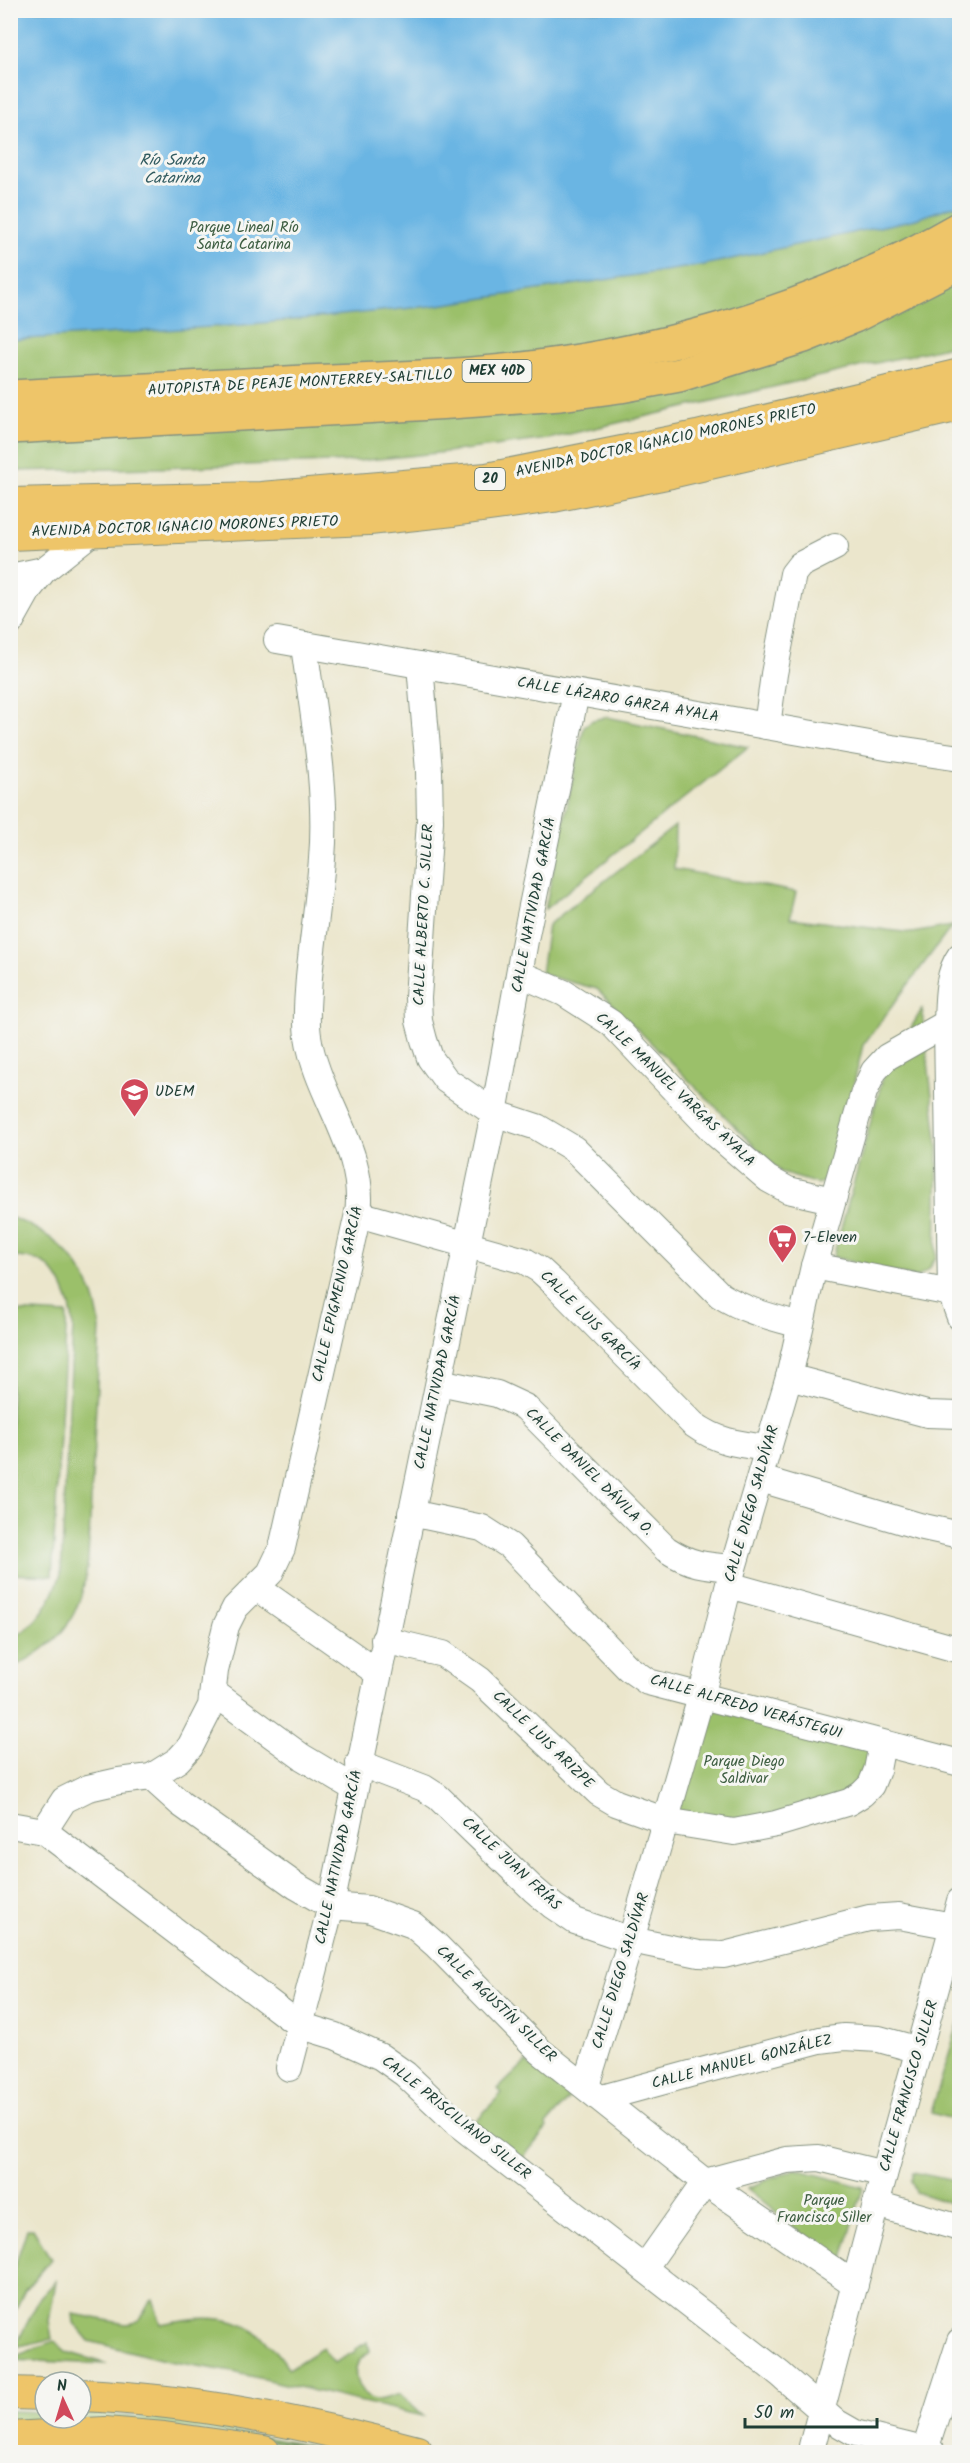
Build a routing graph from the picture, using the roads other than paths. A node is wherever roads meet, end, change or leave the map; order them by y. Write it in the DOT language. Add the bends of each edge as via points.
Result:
graph roads {
  1 [pos="960,228"];
  2 [pos="960,262"];
  3 [pos="960,375"];
  4 [pos="10,397"];
  5 [pos="960,405"];
  6 [pos="10,427"];
  7 [pos="10,504"];
  8 [pos="92,532"];
  9 [pos="10,534"];
  10 [pos="834,547"];
  11 [pos="44,570"];
  12 [pos="10,577"];
  13 [pos="10,623"];
  14 [pos="277,640"];
  15 [pos="304,645"];
  16 [pos="420,665"];
  17 [pos="576,693"];
  18 [pos="767,726"];
  19 [pos="960,758"];
  20 [pos="960,956"];
  21 [pos="520,974"];
  22 [pos="947,1023"];
  23 [pos="494,1113"];
  24 [pos="832,1200"];
  25 [pos="358,1214"];
  26 [pos="466,1244"];
  27 [pos="814,1266"];
  28 [pos="951,1293"];
  29 [pos="960,1317"];
  30 [pos="800,1325"];
  31 [pos="789,1377"];
  32 [pos="439,1382"];
  33 [pos="960,1415"];
  34 [pos="768,1448"];
  35 [pos="760,1479"];
  36 [pos="411,1513"];
  37 [pos="960,1535"];
  38 [pos="731,1576"];
  39 [pos="257,1588"];
  40 [pos="384,1640"];
  41 [pos="960,1650"];
  42 [pos="378,1673"];
  43 [pos="213,1692"];
  44 [pos="701,1697"];
  45 [pos="882,1744"];
  46 [pos="359,1763"];
  47 [pos="960,1763"];
  48 [pos="151,1778"];
  49 [pos="354,1788"];
  50 [pos="666,1821"];
  51 [pos="10,1826"];
  52 [pos="44,1831"];
  53 [pos="960,1901"];
  54 [pos="331,1906"];
  55 [pos="953,1926"];
  56 [pos="632,1940"];
  57 [pos="299,2025"];
  58 [pos="919,2050"];
  59 [pos="289,2068"];
  60 [pos="594,2092"];
  61 [pos="884,2174"];
  62 [pos="705,2182"];
  63 [pos="876,2204"];
  64 [pos="960,2228"];
  65 [pos="645,2267"];
  66 [pos="855,2285"];
  67 [pos="959,2342"];
  68 [pos="10,2392"];
  69 [pos="33,2393"];
  70 [pos="93,2397"];
  71 [pos="823,2411"];
  72 [pos="10,2438"];
  73 [pos="812,2446"];
  74 [pos="928,2451"];
  75 [pos="264,2452"];
  76 [pos="417,2452"];
  1 -- 4 [label="highway, AUTOPISTA DE PEAJE MONTERREY-SALTILLO / MEX 40D" via="874,273 740,325 686,340 570,362 472,374"];
  2 -- 6 [label="highway, AUTOPISTA DE PEAJE MONTERREY-SALTILLO / MEX 40D" via="854,316 804,336 679,375 620,386 451,402"];
  3 -- 7 [label="main road, AVENIDA DOCTOR IGNACIO MORONES PRIETO / 20" via="697,437 488,479 261,498"];
  5 -- 8 [label="main road, AVENIDA DOCTOR IGNACIO MORONES PRIETO / 20" via="553,496 369,519"];
  8 -- 9 [label="main road, AVENIDA DOCTOR IGNACIO MORONES PRIETO / 20"];
  8 -- 11 [label="street"];
  10 -- 18 [label="street" via="800,565 794,574"];
  11 -- 12 [label="street"];
  11 -- 13 [label="street"];
  14 -- 15 [label="street, CALLE LÁZARO GARZA AYALA"];
  15 -- 16 [label="street, CALLE LÁZARO GARZA AYALA"];
  15 -- 25 [label="street, CALLE EPIGMENIO GARCÍA" via="319,765 322,845 306,1009 308,1036 355,1164"];
  16 -- 17 [label="street, CALLE LÁZARO GARZA AYALA"];
  16 -- 23 [label="street, CALLE ALBERTO C. SILLER" via="430,821 419,1021 430,1058 446,1080"];
  17 -- 18 [label="street, CALLE LÁZARO GARZA AYALA"];
  17 -- 21 [label="street, CALLE NATIVIDAD GARCÍA"];
  18 -- 19 [label="street, CALLE LÁZARO GARZA AYALA"];
  20 -- 22 [label="street" via="950,988"];
  21 -- 23 [label="street, CALLE NATIVIDAD GARCÍA"];
  21 -- 24 [label="street, CALLE MANUEL VARGAS AYALA" via="564,993 610,1023 717,1135 768,1179 788,1190"];
  22 -- 24 [label="street, CALLE DIEGO SALDÍVAR" via="887,1057 874,1071 864,1092"];
  22 -- 28 [label="street"];
  23 -- 26 [label="street, CALLE NATIVIDAD GARCÍA"];
  23 -- 30 [label="street, CALLE ALBERTO C. SILLER" via="537,1127 574,1149 720,1295 748,1310"];
  24 -- 27 [label="street, CALLE DIEGO SALDÍVAR"];
  25 -- 26 [label="street, CALLE LUIS GARCÍA"];
  25 -- 39 [label="street, CALLE EPIGMENIO GARCÍA" via="282,1548 270,1573"];
  26 -- 32 [label="street, CALLE NATIVIDAD GARCÍA"];
  26 -- 34 [label="street, CALLE LUIS GARCÍA" via="525,1261 540,1270 693,1424 711,1437"];
  27 -- 28 [label="street"];
  27 -- 30 [label="street, CALLE DIEGO SALDÍVAR"];
  28 -- 29 [label="street"];
  30 -- 31 [label="street, CALLE DIEGO SALDÍVAR"];
  31 -- 33 [label="street" via="927,1414"];
  31 -- 34 [label="street, CALLE DIEGO SALDÍVAR"];
  32 -- 36 [label="street, CALLE NATIVIDAD GARCÍA"];
  32 -- 38 [label="street, CALLE DANIEL DÁVILA O." via="497,1394 525,1407 666,1549 683,1560"];
  34 -- 35 [label="street, CALLE DIEGO SALDÍVAR"];
  35 -- 37 [label="street"];
  35 -- 38 [label="street, CALLE DIEGO SALDÍVAR"];
  36 -- 40 [label="street, CALLE NATIVIDAD GARCÍA"];
  36 -- 44 [label="street, CALLE ALFREDO VERÁSTEGUI" via="482,1528 510,1546 628,1668 648,1682"];
  38 -- 41 [label="street, CALLE DANIEL DÁVILA O."];
  38 -- 44 [label="street, CALLE DIEGO SALDÍVAR"];
  39 -- 42 [label="street"];
  39 -- 43 [label="street, CALLE EPIGMENIO GARCÍA" via="235,1608 226,1626"];
  40 -- 42 [label="street, CALLE NATIVIDAD GARCÍA"];
  40 -- 50 [label="street, CALLE LUIS ARIZPE" via="443,1654 460,1664 599,1793"];
  42 -- 46 [label="street, CALLE NATIVIDAD GARCÍA"];
  43 -- 48 [label="street, CALLE EPIGMENIO GARCÍA" via="204,1723 190,1747"];
  43 -- 49 [label="street" via="302,1757"];
  44 -- 45 [label="street, CALLE ALFREDO VERÁSTEGUI"];
  44 -- 50 [label="street, CALLE DIEGO SALDÍVAR"];
  45 -- 47 [label="street, CALLE ALFREDO VERÁSTEGUI"];
  45 -- 50 [label="street, CALLE LUIS ARIZPE" via="871,1785 849,1802 734,1832"];
  46 -- 49 [label="street, CALLE NATIVIDAD GARCÍA"];
  46 -- 56 [label="street, CALLE JUAN FRÍAS" via="424,1788 453,1810 552,1906 575,1920"];
  48 -- 52 [label="street" via="119,1780 88,1788 64,1800"];
  48 -- 54 [label="street, CALLE AGUSTÍN SILLER" via="296,1886"];
  49 -- 54 [label="street, CALLE NATIVIDAD GARCÍA"];
  50 -- 56 [label="street, CALLE DIEGO SALDÍVAR"];
  51 -- 52 [label="street"];
  52 -- 57 [label="street, CALLE PRISCILIANO SILLER"];
  53 -- 55 [label="street, CALLE FRANCISCO SILLER"];
  54 -- 57 [label="street, CALLE NATIVIDAD GARCÍA"];
  54 -- 60 [label="street, CALLE AGUSTÍN SILLER" via="368,1909 413,1925 540,2051"];
  55 -- 56 [label="street, CALLE JUAN FRÍAS" via="899,1916 869,1918 724,1955 699,1954"];
  55 -- 58 [label="street, CALLE FRANCISCO SILLER"];
  56 -- 60 [label="street, CALLE DIEGO SALDÍVAR"];
  57 -- 59 [label="street, CALLE NATIVIDAD GARCÍA"];
  57 -- 65 [label="street, CALLE PRISCILIANO SILLER" via="381,2057 458,2124"];
  58 -- 60 [label="street, CALLE MANUEL GONZÁLEZ" via="879,2039 820,2040"];
  58 -- 61 [label="street, CALLE FRANCISCO SILLER"];
  60 -- 62 [label="street, CALLE AGUSTÍN SILLER"];
  61 -- 62 [label="street" via="819,2158 787,2160"];
  61 -- 63 [label="street, CALLE FRANCISCO SILLER"];
  62 -- 65 [label="street"];
  62 -- 66 [label="street, CALLE AGUSTÍN SILLER"];
  63 -- 64 [label="street"];
  63 -- 66 [label="street, CALLE FRANCISCO SILLER"];
  65 -- 71 [label="street, CALLE PRISCILIANO SILLER"];
  66 -- 71 [label="street, CALLE FRANCISCO SILLER"];
  67 -- 74 [label="street"];
  68 -- 69 [label="main road"];
  70 -- 76 [label="main road" via="168,2402 288,2420"];
  71 -- 73 [label="street, CALLE FRANCISCO SILLER"];
  71 -- 74 [label="street, CALLE PRISCILIANO SILLER" via="855,2433"];
  72 -- 75 [label="main road" via="122,2434"];
}
